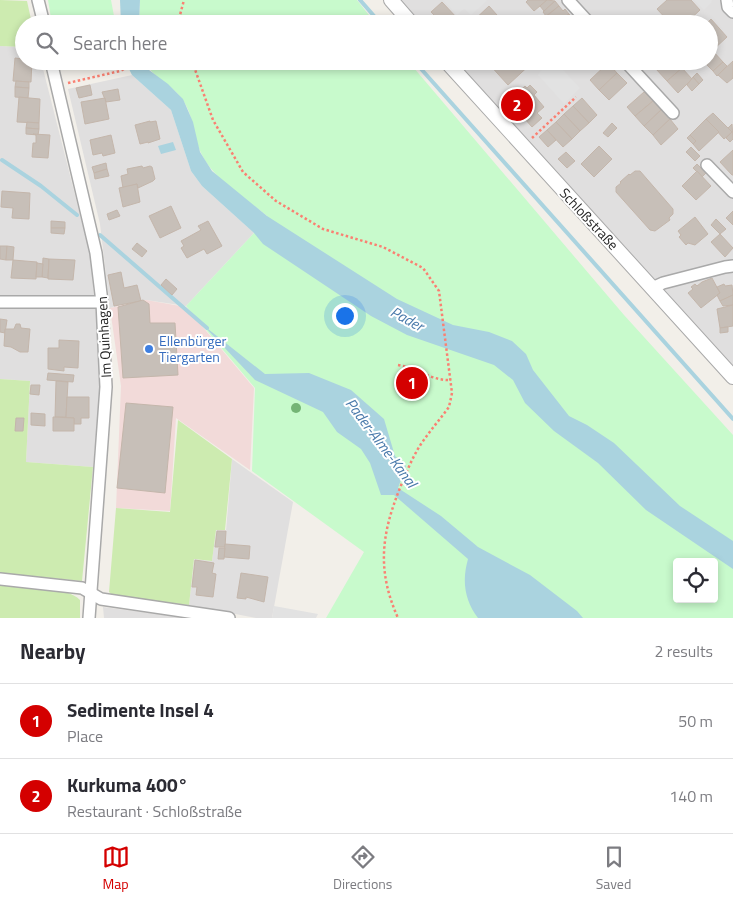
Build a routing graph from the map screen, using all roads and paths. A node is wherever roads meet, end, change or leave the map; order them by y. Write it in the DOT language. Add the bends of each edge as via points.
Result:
graph roads {
  1 [pos="38,0"];
  2 [pos="184,0"];
  3 [pos="391,0"];
  4 [pos="568,0"];
  5 [pos="727,0"];
  6 [pos="733,12"];
  7 [pos="42,15"];
  8 [pos="180,15"];
  9 [pos="404,15"];
  10 [pos="582,15"];
  11 [pos="54,70"];
  12 [pos="123,70"];
  13 [pos="195,70"];
  14 [pos="454,70"];
  15 [pos="633,70"];
  16 [pos="57,86"];
  17 [pos="576,97"];
  18 [pos="673,113"];
  19 [pos="531,139"];
  20 [pos="708,165"];
  21 [pos="733,192"];
  22 [pos="733,266"];
  23 [pos="652,288"];
  24 [pos="0,302"];
  25 [pos="102,302"];
  26 [pos="398,365"];
  27 [pos="733,377"];
  28 [pos="451,380"];
  29 [pos="0,579"];
  30 [pos="89,593"];
  31 [pos="88,618"];
  32 [pos="229,618"];
  33 [pos="398,618"];
  1 -- 7 [label="street"];
  2 -- 8 [label="path"];
  3 -- 9 [label="street"];
  4 -- 10 [label="street"];
  5 -- 6 [label="street"];
  11 -- 16 [label="street, Im Quinhagen"];
  12 -- 16 [label="path"];
  13 -- 28 [label="path" via="213,120 242,172 276,201 323,229 383,247 423,268 439,291"];
  14 -- 23 [label="street, Schloßstraße"];
  15 -- 18 [label="street"];
  16 -- 25 [label="street, Im Quinhagen" via="96,254"];
  17 -- 19 [label="path"];
  20 -- 21 [label="street"];
  22 -- 23 [label="street"];
  23 -- 27 [label="street, Schloßstraße"];
  24 -- 25 [label="street"];
  25 -- 30 [label="street, Im Quinhagen" via="106,387"];
  26 -- 28 [label="path" via="442,381"];
  28 -- 33 [label="path" via="449,407 410,463 384,536 385,578"];
  29 -- 30 [label="street" via="82,588"];
  30 -- 31 [label="street, Im Quinhagen"];
  30 -- 32 [label="street" via="101,599"];
}
